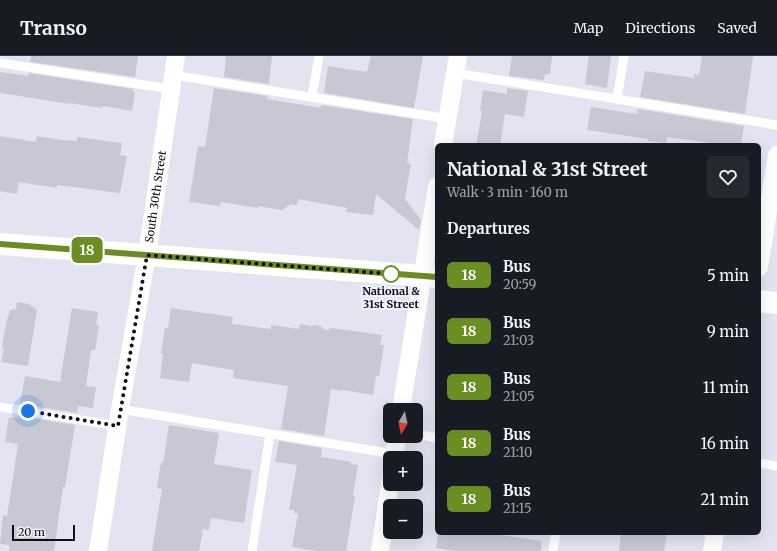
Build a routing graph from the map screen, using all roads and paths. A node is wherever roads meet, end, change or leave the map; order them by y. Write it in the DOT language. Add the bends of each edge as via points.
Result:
graph roads {
  1 [pos="20,56"];
  2 [pos="176,56"];
  3 [pos="319,56"];
  4 [pos="624,56"];
  5 [pos="0,63"];
  6 [pos="456,64"];
  7 [pos="18,66"];
  8 [pos="172,82"];
  9 [pos="312,97"];
  10 [pos="617,99"];
  11 [pos="448,119"];
  12 [pos="777,125"];
  13 [pos="443,143"];
  14 [pos="777,155"];
  15 [pos="435,212"];
  16 [pos="0,244"];
  17 [pos="147,255"];
  18 [pos="761,255"];
  19 [pos="430,276"];
  20 [pos="761,301"];
  21 [pos="777,303"];
  22 [pos="403,403"];
  23 [pos="0,407"];
  24 [pos="119,417"];
  25 [pos="270,434"];
  26 [pos="423,435"];
  27 [pos="435,438"];
  28 [pos="383,454"];
  29 [pos="761,463"];
  30 [pos="777,466"];
  31 [pos="389,491"];
  32 [pos="556,535"];
  33 [pos="715,535"];
  34 [pos="98,551"];
  35 [pos="252,551"];
  36 [pos="380,551"];
  37 [pos="553,551"];
  38 [pos="712,551"];
  1 -- 7 [label="lane"];
  2 -- 8 [label="street, South 30th Street"];
  3 -- 9 [label="lane"];
  4 -- 10 [label="lane"];
  5 -- 7 [label="lane"];
  6 -- 10 [label="lane"];
  6 -- 11 [label="street"];
  7 -- 8 [label="lane"];
  8 -- 9 [label="lane"];
  8 -- 17 [label="street, South 30th Street"];
  9 -- 11 [label="lane"];
  10 -- 12 [label="lane"];
  11 -- 13 [label="street"];
  14 -- 18 [label="street"];
  15 -- 19 [label="street"];
  16 -- 17 [label="main road"];
  17 -- 19 [label="main road"];
  17 -- 24 [label="street, South 30th Street"];
  19 -- 22 [label="street"];
  20 -- 21 [label="main road"];
  23 -- 24 [label="lane"];
  24 -- 25 [label="lane"];
  24 -- 34 [label="street, South 30th Street"];
  25 -- 28 [label="lane"];
  25 -- 35 [label="lane"];
  26 -- 27 [label="lane"];
  29 -- 30 [label="lane"];
  31 -- 36 [label="street"];
  32 -- 37 [label="lane"];
  33 -- 38 [label="street"];
}
